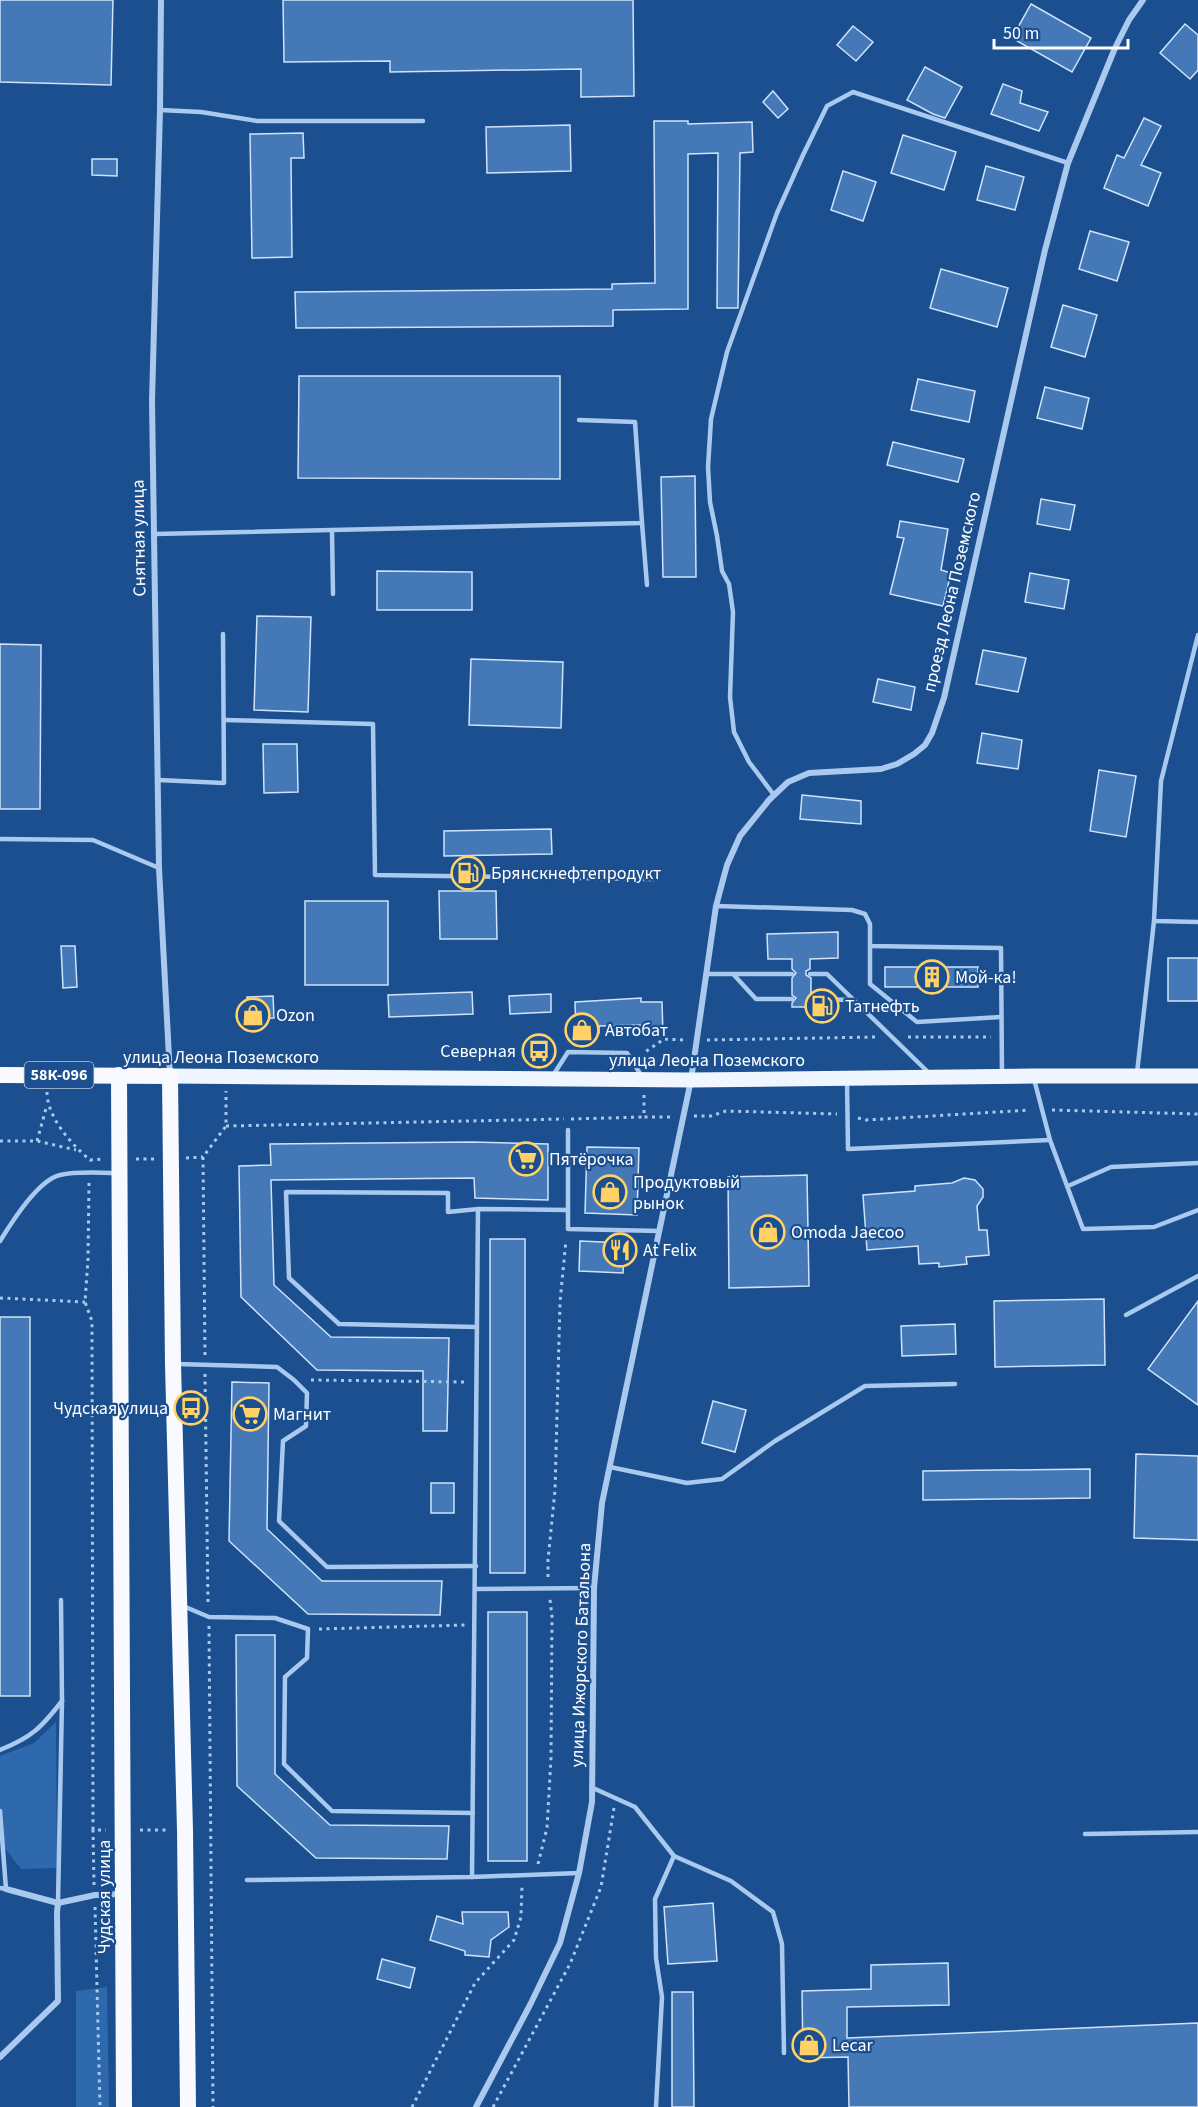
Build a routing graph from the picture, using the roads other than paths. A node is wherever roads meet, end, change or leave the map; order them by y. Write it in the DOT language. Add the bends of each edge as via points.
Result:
graph roads {
  1 [pos="161,0"];
  2 [pos="1143,0"];
  3 [pos="160,110"];
  4 [pos="423,121"];
  5 [pos="1068,163"];
  6 [pos="579,420"];
  7 [pos="642,523"];
  8 [pos="332,531"];
  9 [pos="154,534"];
  10 [pos="646,585"];
  11 [pos="333,594"];
  12 [pos="224,634"];
  13 [pos="1198,635"];
  14 [pos="224,720"];
  15 [pos="158,780"];
  16 [pos="774,795"];
  17 [pos="0,838"];
  18 [pos="159,868"];
  19 [pos="654,879"];
  20 [pos="716,906"];
  21 [pos="1154,921"];
  22 [pos="1198,922"];
  23 [pos="870,946"];
  24 [pos="707,974"];
  25 [pos="792,974"];
  26 [pos="810,974"];
  27 [pos="734,975"];
  28 [pos="792,999"];
  29 [pos="811,999"];
  30 [pos="852,1000"];
  31 [pos="1001,1017"];
  32 [pos="0,1075"];
  33 [pos="119,1075"];
  34 [pos="170,1076"];
  35 [pos="1034,1076"];
  36 [pos="1137,1076"];
  37 [pos="1198,1076"];
  38 [pos="934,1077"];
  39 [pos="1002,1077"];
  40 [pos="847,1078"];
  41 [pos="550,1079"];
  42 [pos="644,1080"];
  43 [pos="691,1080"];
  44 [pos="568,1130"];
  45 [pos="1050,1140"];
  46 [pos="1198,1163"];
  47 [pos="120,1173"];
  48 [pos="1068,1186"];
  49 [pos="478,1209"];
  50 [pos="568,1210"];
  51 [pos="1198,1210"];
  52 [pos="660,1231"];
  53 [pos="0,1241"];
  54 [pos="1198,1276"];
  55 [pos="1126,1314"];
  56 [pos="477,1327"];
  57 [pos="172,1364"];
  58 [pos="955,1384"];
  59 [pos="610,1467"];
  60 [pos="476,1566"];
  61 [pos="594,1588"];
  62 [pos="476,1589"];
  63 [pos="61,1600"];
  64 [pos="178,1604"];
  65 [pos="62,1701"];
  66 [pos="0,1750"];
  67 [pos="592,1788"];
  68 [pos="0,1811"];
  69 [pos="473,1814"];
  70 [pos="1198,1832"];
  71 [pos="1085,1834"];
  72 [pos="674,1856"];
  73 [pos="579,1873"];
  74 [pos="472,1877"];
  75 [pos="247,1880"];
  76 [pos="3,1889"];
  77 [pos="124,1894"];
  78 [pos="58,1903"];
  79 [pos="784,2053"];
  80 [pos="0,2057"];
  81 [pos="186,2102"];
  82 [pos="125,2106"];
  83 [pos="476,2107"];
  84 [pos="656,2107"];
  1 -- 3 [label="street, Снятная улица"];
  2 -- 5 [label="street, проезд Леона Поземского" via="1115,48"];
  3 -- 4 [label="lane" via="257,121"];
  3 -- 9 [label="street, Снятная улица" via="152,401"];
  5 -- 16 [label="street, проезд Леона Поземского" via="944,698 932,733 925,745 897,764 881,769 809,773 788,782"];
  5 -- 16 [label="lane" via="853,92 827,106 803,155 777,213 727,352 711,419 708,467 710,502 733,612 730,697 734,732 749,762"];
  6 -- 7 [label="lane" via="635,422"];
  7 -- 8 [label="lane"];
  7 -- 10 [label="lane"];
  8 -- 9 [label="lane"];
  8 -- 11 [label="lane"];
  9 -- 15 [label="street, Снятная улица"];
  12 -- 14 [label="lane"];
  13 -- 21 [label="lane" via="1161,781"];
  14 -- 15 [label="lane" via="224,783"];
  14 -- 19 [label="lane" via="373,724 375,875"];
  15 -- 18 [label="street, Снятная улица"];
  16 -- 20 [label="street, проезд Леона Поземского" via="740,836"];
  17 -- 18 [label="lane" via="93,840"];
  18 -- 34 [label="street, Снятная улица"];
  20 -- 23 [label="lane" via="852,910 865,914 870,924"];
  20 -- 24 [label="street, проезд Леона Поземского"];
  21 -- 22 [label="lane"];
  21 -- 36 [label="lane"];
  23 -- 31 [label="lane" via="870,984 917,1022"];
  23 -- 31 [label="lane" via="1001,948"];
  24 -- 27 [label="lane"];
  24 -- 43 [label="street, проезд Леона Поземского"];
  25 -- 27 [label="lane"];
  26 -- 30 [label="lane" via="827,974"];
  27 -- 28 [label="lane" via="756,999"];
  29 -- 30 [label="lane"];
  30 -- 38 [label="lane"];
  31 -- 39 [label="lane"];
  32 -- 33 [label="highway, улица Леона Поземского / 58К-096"];
  33 -- 34 [label="highway, улица Леона Поземского / 58К-096"];
  33 -- 47 [label="highway, Чудская улица"];
  34 -- 41 [label="main road, улица Леона Поземского"];
  34 -- 57 [label="highway"];
  35 -- 36 [label="main road, улица Леона Поземского"];
  35 -- 39 [label="main road, улица Леона Поземского"];
  35 -- 45 [label="lane"];
  36 -- 37 [label="main road, улица Леона Поземского"];
  38 -- 39 [label="main road, улица Леона Поземского"];
  38 -- 40 [label="main road, улица Леона Поземского"];
  40 -- 43 [label="main road, улица Леона Поземского"];
  40 -- 45 [label="lane" via="848,1149"];
  41 -- 42 [label="main road, улица Леона Поземского"];
  41 -- 42 [label="lane" via="568,1052 627,1053"];
  42 -- 43 [label="main road, улица Леона Поземского"];
  43 -- 52 [label="street, улица Ижорского Батальона"];
  44 -- 50 [label="lane"];
  45 -- 48 [label="lane"];
  46 -- 48 [label="lane" via="1111,1167"];
  47 -- 53 [label="lane" via="58,1175 37,1190"];
  47 -- 77 [label="highway, Чудская улица"];
  48 -- 51 [label="lane" via="1083,1229 1154,1227"];
  49 -- 50 [label="lane"];
  49 -- 56 [label="lane"];
  49 -- 56 [label="lane" via="448,1212 448,1193 286,1192 289,1278 339,1324"];
  50 -- 52 [label="lane" via="568,1229"];
  52 -- 59 [label="street, улица Ижорского Батальона"];
  54 -- 55 [label="lane"];
  56 -- 60 [label="lane"];
  57 -- 60 [label="lane" via="277,1367 307,1393 306,1426 283,1441 279,1521 327,1567"];
  57 -- 64 [label="highway"];
  58 -- 59 [label="lane" via="865,1386 722,1479 687,1483"];
  59 -- 61 [label="street, улица Ижорского Батальона" via="602,1503"];
  60 -- 62 [label="lane"];
  61 -- 62 [label="lane"];
  61 -- 67 [label="street, улица Ижорского Батальона"];
  62 -- 69 [label="lane"];
  63 -- 65 [label="lane"];
  64 -- 69 [label="lane" via="208,1617 275,1618 308,1629 307,1658 285,1677 284,1764 332,1811"];
  64 -- 81 [label="highway" via="185,1830"];
  65 -- 66 [label="lane" via="44,1724 24,1740"];
  65 -- 78 [label="lane"];
  67 -- 72 [label="lane" via="635,1807"];
  67 -- 73 [label="street, улица Ижорского Батальона"];
  68 -- 76 [label="lane"];
  69 -- 74 [label="lane"];
  70 -- 71 [label="lane"];
  72 -- 79 [label="lane" via="731,1881 773,1912 782,1944"];
  72 -- 84 [label="lane" via="656,1899 656,1958 662,1997"];
  73 -- 74 [label="lane"];
  73 -- 83 [label="street, улица Ижорского Батальона" via="560,1943"];
  74 -- 75 [label="lane"];
  76 -- 78 [label="street"];
  77 -- 78 [label="street"];
  77 -- 82 [label="highway, Чудская улица"];
  78 -- 80 [label="street" via="58,2001"];
}
